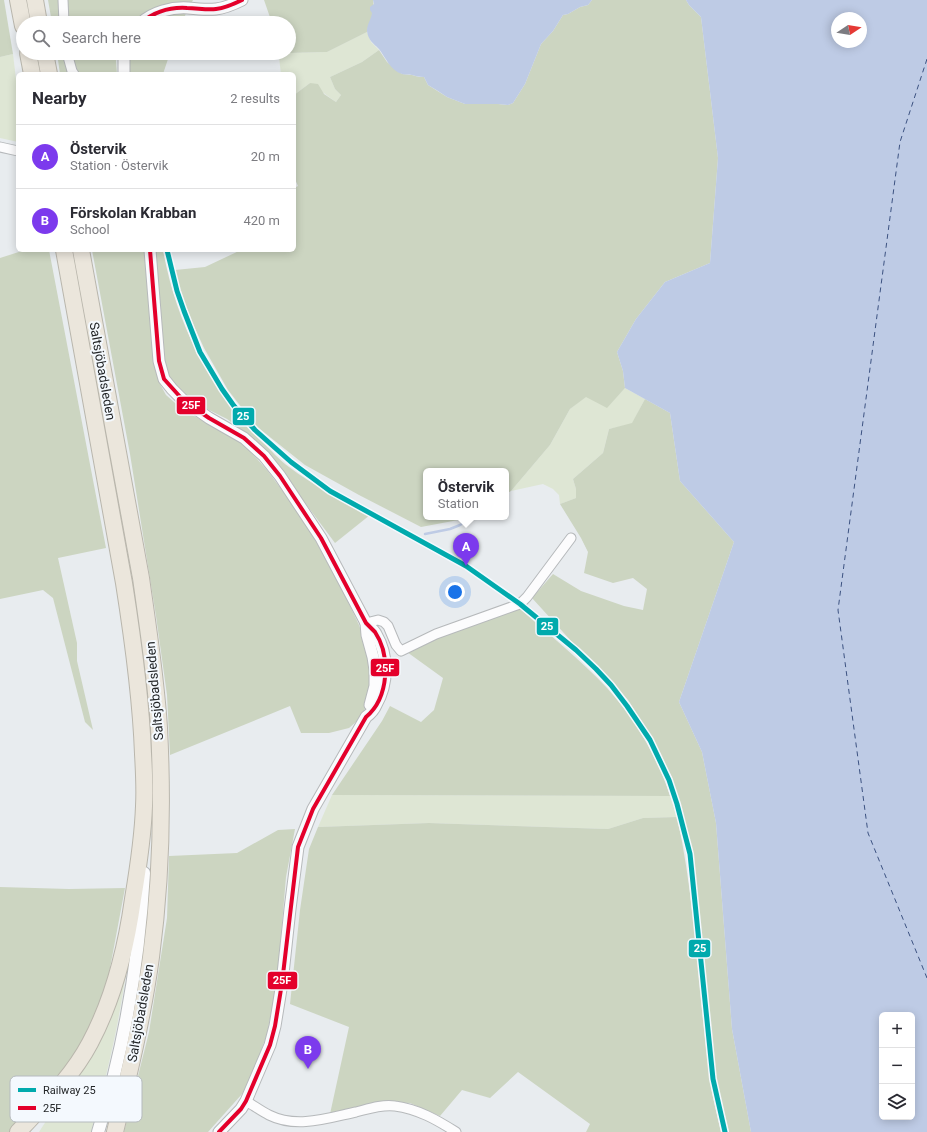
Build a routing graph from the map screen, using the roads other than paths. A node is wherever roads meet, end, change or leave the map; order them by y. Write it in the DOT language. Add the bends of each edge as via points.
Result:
graph roads {
  1 [pos="18,0"];
  2 [pos="35,0"];
  3 [pos="63,0"];
  4 [pos="242,0"];
  5 [pos="21,16"];
  6 [pos="38,16"];
  7 [pos="64,16"];
  8 [pos="151,16"];
  9 [pos="29,60"];
  10 [pos="46,60"];
  11 [pos="69,60"];
  12 [pos="124,60"];
  13 [pos="32,72"];
  14 [pos="49,72"];
  15 [pos="72,72"];
  16 [pos="124,72"];
  17 [pos="0,146"];
  18 [pos="16,150"];
  19 [pos="64,252"];
  20 [pos="81,252"];
  21 [pos="150,252"];
  22 [pos="571,538"];
  23 [pos="366,623"];
  24 [pos="144,806"];
  25 [pos="68,1076"];
  26 [pos="113,1076"];
  27 [pos="129,1076"];
  28 [pos="246,1101"];
  29 [pos="28,1122"];
  30 [pos="101,1122"];
  31 [pos="115,1122"];
  32 [pos="118,1122"];
  33 [pos="18,1132"];
  34 [pos="98,1132"];
  35 [pos="112,1132"];
  36 [pos="115,1132"];
  37 [pos="219,1132"];
  38 [pos="456,1132"];
  1 -- 5 [label="highway"];
  2 -- 6 [label="highway"];
  3 -- 7 [label="street"];
  4 -- 8 [label="street" via="217,9 174,9"];
  9 -- 13 [label="highway"];
  10 -- 14 [label="highway"];
  11 -- 15 [label="street"];
  12 -- 16 [label="street"];
  17 -- 18 [label="street"];
  19 -- 24 [label="highway, Saltsjöbadsleden" via="132,632 142,728"];
  20 -- 27 [label="highway, Saltsjöbadsleden" via="141,578 159,727 161,819 157,899 152,950"];
  21 -- 23 [label="street" via="159,361 164,379 183,400 244,438 264,456 321,538"];
  22 -- 23 [label="street" via="520,604 436,634 401,651 384,622 378,620"];
  23 -- 28 [label="street" via="374,657 375,686 366,717 313,809 298,847 275,1026 270,1045"];
  24 -- 25 [label="highway" via="131,915 113,991 90,1043"];
  24 -- 26 [label="main road, Saltsjöbadsleden" via="140,924 133,979"];
  28 -- 37 [label="street"];
  28 -- 38 [label="street" via="270,1115 297,1122 394,1106 420,1112"];
  29 -- 33 [label="highway"];
  30 -- 34 [label="main road, Saltsjöbadsleden"];
  31 -- 35 [label="main road, Saltsjöbadsleden"];
  32 -- 36 [label="highway"];
}
